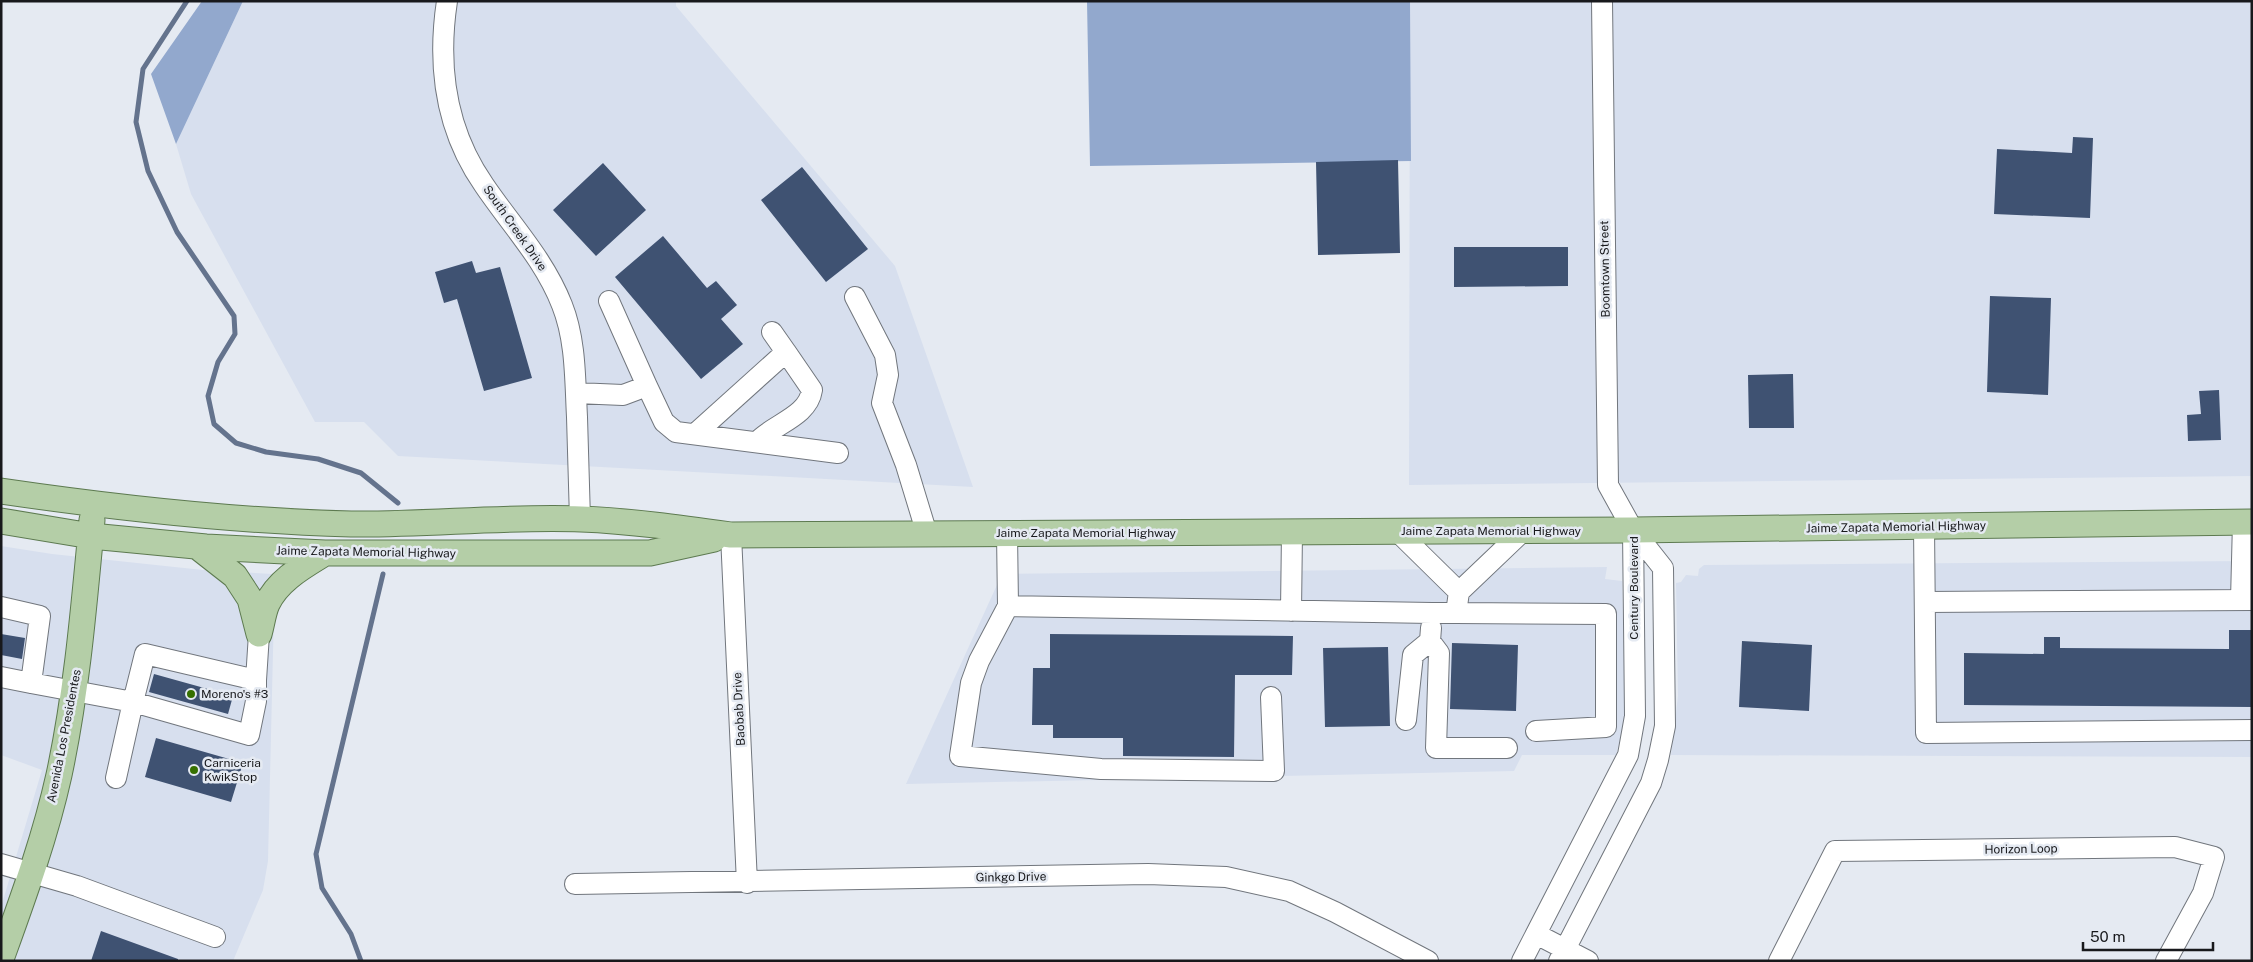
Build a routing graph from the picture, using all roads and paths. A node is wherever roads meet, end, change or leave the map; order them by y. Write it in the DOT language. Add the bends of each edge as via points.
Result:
graph roads {
  1 [pos="447,1"];
  2 [pos="1602,1"];
  3 [pos="855,297"];
  4 [pos="609,301"];
  5 [pos="772,332"];
  6 [pos="786,352"];
  7 [pos="647,386"];
  8 [pos="576,393"];
  9 [pos="694,434"];
  10 [pos="757,442"];
  11 [pos="838,453"];
  12 [pos="1,491"];
  13 [pos="94,505"];
  14 [pos="580,519"];
  15 [pos="1,521"];
  16 [pos="2248,522"];
  17 [pos="1924,526"];
  18 [pos="1523,530"];
  19 [pos="1633,530"];
  20 [pos="1396,531"];
  21 [pos="1292,532"];
  22 [pos="1007,533"];
  23 [pos="927,534"];
  24 [pos="731,535"];
  25 [pos="91,536"];
  26 [pos="198,546"];
  27 [pos="325,553"];
  28 [pos="430,553"];
  29 [pos="1459,592"];
  30 [pos="2246,600"];
  31 [pos="1926,602"];
  32 [pos="1008,606"];
  33 [pos="1,607"];
  34 [pos="1291,611"];
  35 [pos="1432,613"];
  36 [pos="1456,613"];
  37 [pos="259,634"];
  38 [pos="1430,641"];
  39 [pos="1,677"];
  40 [pos="256,680"];
  41 [pos="31,683"];
  42 [pos="74,690"];
  43 [pos="1271,697"];
  44 [pos="133,702"];
  45 [pos="1406,720"];
  46 [pos="1606,727"];
  47 [pos="1633,728"];
  48 [pos="1536,730"];
  49 [pos="2252,730"];
  50 [pos="1507,748"];
  51 [pos="116,778"];
  52 [pos="1,864"];
  53 [pos="31,874"];
  54 [pos="747,883"];
  55 [pos="575,884"];
  56 [pos="1536,934"];
  57 [pos="215,937"];
  58 [pos="1562,955"];
  59 [pos="1,959"];
  60 [pos="1428,961"];
  61 [pos="1522,961"];
  62 [pos="1588,961"];
  63 [pos="1779,961"];
  64 [pos="2166,961"];
  1 -- 8 [label="street, South Creek Drive" via="443,73 458,140 484,185 549,277 563,307 572,342"];
  2 -- 19 [label="street, Boomtown Street" via="1608,486"];
  3 -- 23 [label="street" via="885,355 888,375 882,403 906,465"];
  4 -- 7 [label="street"];
  5 -- 6 [label="street"];
  6 -- 9 [label="street"];
  6 -- 10 [label="street" via="812,390 811,398 805,407"];
  7 -- 8 [label="street" via="623,395"];
  7 -- 9 [label="street" via="664,422 676,432"];
  8 -- 14 [label="street, South Creek Drive"];
  9 -- 10 [label="street"];
  10 -- 11 [label="street"];
  12 -- 13 [label="main road, Jaime Zapata Memorial Highway"];
  13 -- 14 [label="main road, Jaime Zapata Memorial Highway" via="247,520 352,524"];
  13 -- 25 [label="main road, Avenida Los Presidentes"];
  14 -- 24 [label="main road, Jaime Zapata Memorial Highway"];
  14 -- 28 [label="main road" via="572,529 551,539 456,544"];
  15 -- 25 [label="main road, Jaime Zapata Memorial Highway"];
  16 -- 17 [label="main road, Jaime Zapata Memorial Highway"];
  16 -- 30 [label="street"];
  17 -- 19 [label="main road, Jaime Zapata Memorial Highway"];
  17 -- 31 [label="street"];
  18 -- 19 [label="main road, Jaime Zapata Memorial Highway"];
  18 -- 20 [label="main road, Jaime Zapata Memorial Highway"];
  18 -- 29 [label="street"];
  19 -- 47 [label="street, Century Boulevard"];
  19 -- 58 [label="street, Century Boulevard" via="1662,568 1665,726 1650,783"];
  20 -- 21 [label="main road, Jaime Zapata Memorial Highway"];
  20 -- 29 [label="street"];
  21 -- 22 [label="main road, Jaime Zapata Memorial Highway"];
  21 -- 34 [label="street"];
  22 -- 23 [label="main road, Jaime Zapata Memorial Highway"];
  22 -- 32 [label="street"];
  23 -- 24 [label="main road, Jaime Zapata Memorial Highway"];
  24 -- 28 [label="main road, Jaime Zapata Memorial Highway" via="650,553"];
  24 -- 54 [label="street, Baobab Drive"];
  25 -- 26 [label="main road, Jaime Zapata Memorial Highway"];
  25 -- 42 [label="main road, Avenida Los Presidentes"];
  26 -- 27 [label="main road, Jaime Zapata Memorial Highway"];
  26 -- 37 [label="main road" via="235,576 250,599"];
  27 -- 28 [label="main road, Jaime Zapata Memorial Highway"];
  27 -- 37 [label="main road" via="293,573 277,588 267,603"];
  29 -- 36 [label="street"];
  30 -- 31 [label="street"];
  31 -- 49 [label="street" via="1926,733"];
  32 -- 34 [label="street"];
  32 -- 43 [label="street" via="978,660 971,682 960,756 1101,769 1274,770"];
  33 -- 41 [label="street" via="40,616"];
  34 -- 35 [label="street"];
  35 -- 36 [label="street"];
  35 -- 38 [label="street"];
  36 -- 46 [label="street" via="1606,614"];
  37 -- 40 [label="street"];
  38 -- 45 [label="street" via="1413,655"];
  38 -- 50 [label="street" via="1439,654 1436,748"];
  39 -- 41 [label="street"];
  40 -- 44 [label="street" via="145,654"];
  40 -- 44 [label="street" via="256,701 249,735"];
  41 -- 42 [label="street"];
  42 -- 44 [label="street"];
  42 -- 53 [label="main road, Avenida Los Presidentes" via="58,776"];
  44 -- 51 [label="street"];
  46 -- 47 [label="street"];
  46 -- 48 [label="street"];
  47 -- 56 [label="street, Century Boulevard" via="1628,754"];
  52 -- 53 [label="street"];
  53 -- 57 [label="street" via="77,886"];
  53 -- 59 [label="main road, Avenida Los Presidentes"];
  54 -- 55 [label="street, Ginkgo Drive"];
  54 -- 60 [label="street, Ginkgo Drive" via="1148,874 1226,877 1289,891"];
  56 -- 58 [label="street"];
  56 -- 61 [label="street, Century Boulevard"];
  58 -- 62 [label="street"];
  63 -- 64 [label="street, Horizon Loop" via="1835,852 2175,846 2214,857 2203,892"];
}
